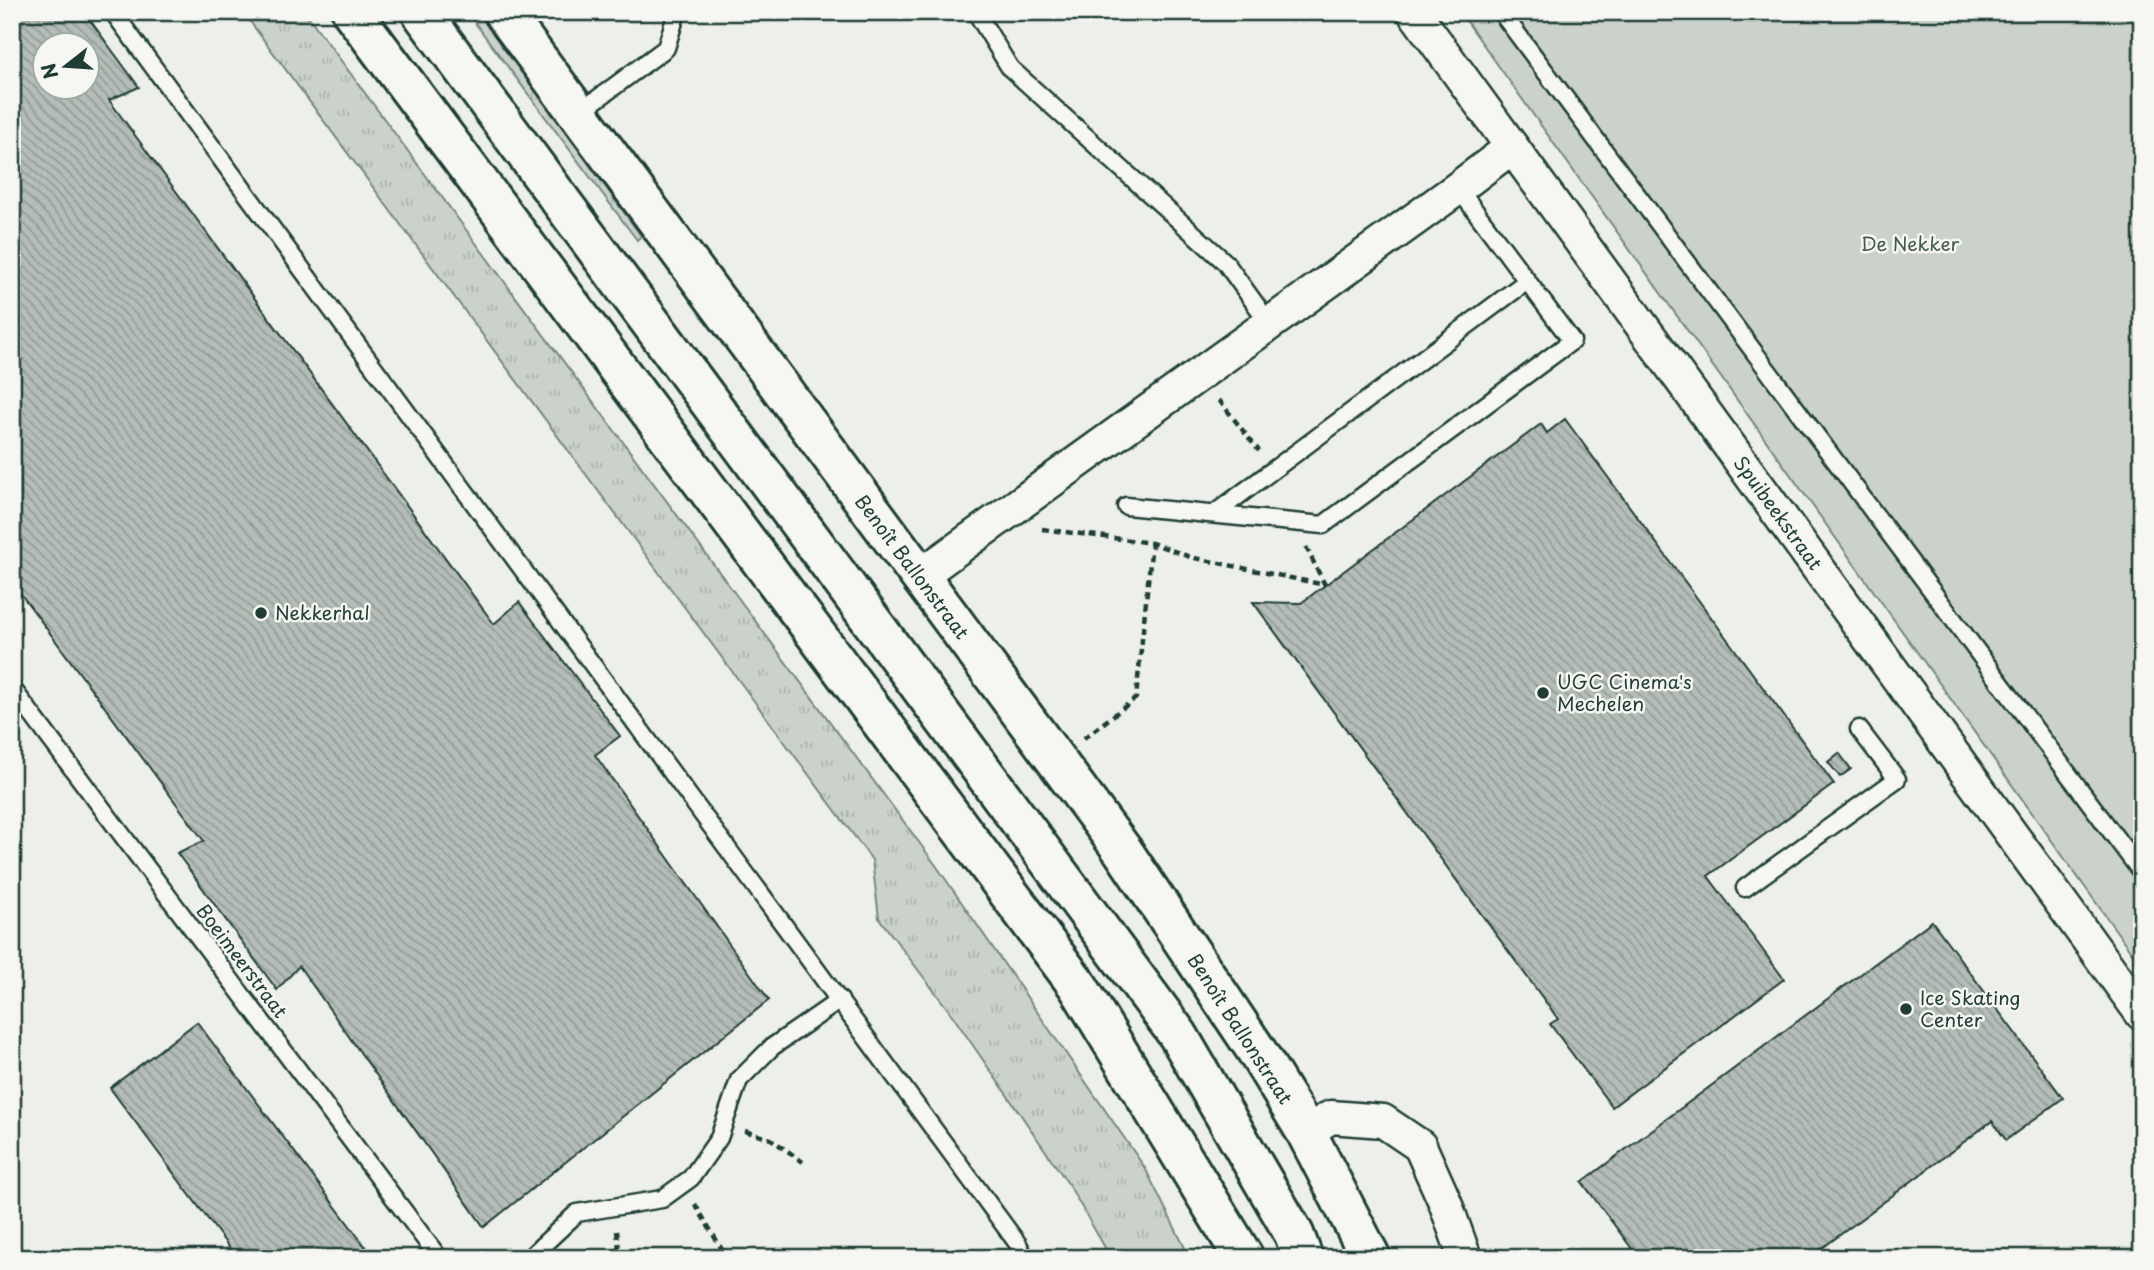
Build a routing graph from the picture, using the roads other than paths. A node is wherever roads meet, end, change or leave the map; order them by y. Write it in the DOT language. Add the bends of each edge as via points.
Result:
graph roads {
  1 [pos="113,12"];
  2 [pos="352,12"];
  3 [pos="421,12"];
  4 [pos="503,12"];
  5 [pos="677,12"];
  6 [pos="976,12"];
  7 [pos="1414,12"];
  8 [pos="1501,12"];
  9 [pos="577,115"];
  10 [pos="1512,147"];
  11 [pos="1458,188"];
  12 [pos="1527,281"];
  13 [pos="1269,323"];
  14 [pos="1126,506"];
  15 [pos="1214,514"];
  16 [pos="918,577"];
  17 [pos="12,688"];
  18 [pos="1859,729"];
  19 [pos="2142,873"];
  20 [pos="1745,888"];
  21 [pos="840,1000"];
  22 [pos="2142,1014"];
  23 [pos="1306,1132"];
  24 [pos="439,1258"];
  25 [pos="529,1258"];
  26 [pos="1025,1258"];
  27 [pos="1244,1258"];
  28 [pos="1303,1258"];
  29 [pos="1371,1258"];
  30 [pos="1465,1258"];
  1 -- 21 [label="lane"];
  2 -- 27 [label="main road" via="1078,986"];
  3 -- 28 [label="main road" via="1178,1035 1294,1234"];
  4 -- 9 [label="main road, Benoît Ballonstraat"];
  5 -- 9 [label="lane" via="666,48"];
  6 -- 13 [label="lane" via="1010,68 1224,262"];
  7 -- 10 [label="street, Spuibeekstraat"];
  8 -- 19 [label="lane"];
  9 -- 16 [label="main road, Benoît Ballonstraat"];
  10 -- 11 [label="street"];
  10 -- 22 [label="street, Spuibeekstraat"];
  11 -- 12 [label="lane"];
  11 -- 13 [label="street"];
  12 -- 15 [label="lane"];
  12 -- 15 [label="lane" via="1572,341 1323,525"];
  13 -- 16 [label="street"];
  14 -- 15 [label="lane"];
  16 -- 23 [label="main road, Benoît Ballonstraat" via="1123,851"];
  17 -- 24 [label="lane, Boeimeerstraat"];
  18 -- 20 [label="lane" via="1897,779"];
  21 -- 25 [label="lane" via="772,1047 739,1080 719,1138 684,1184 662,1199 577,1213"];
  21 -- 26 [label="lane"];
  23 -- 29 [label="main road, Benoît Ballonstraat"];
  23 -- 30 [label="street" via="1331,1117 1383,1121 1420,1146"];
}
